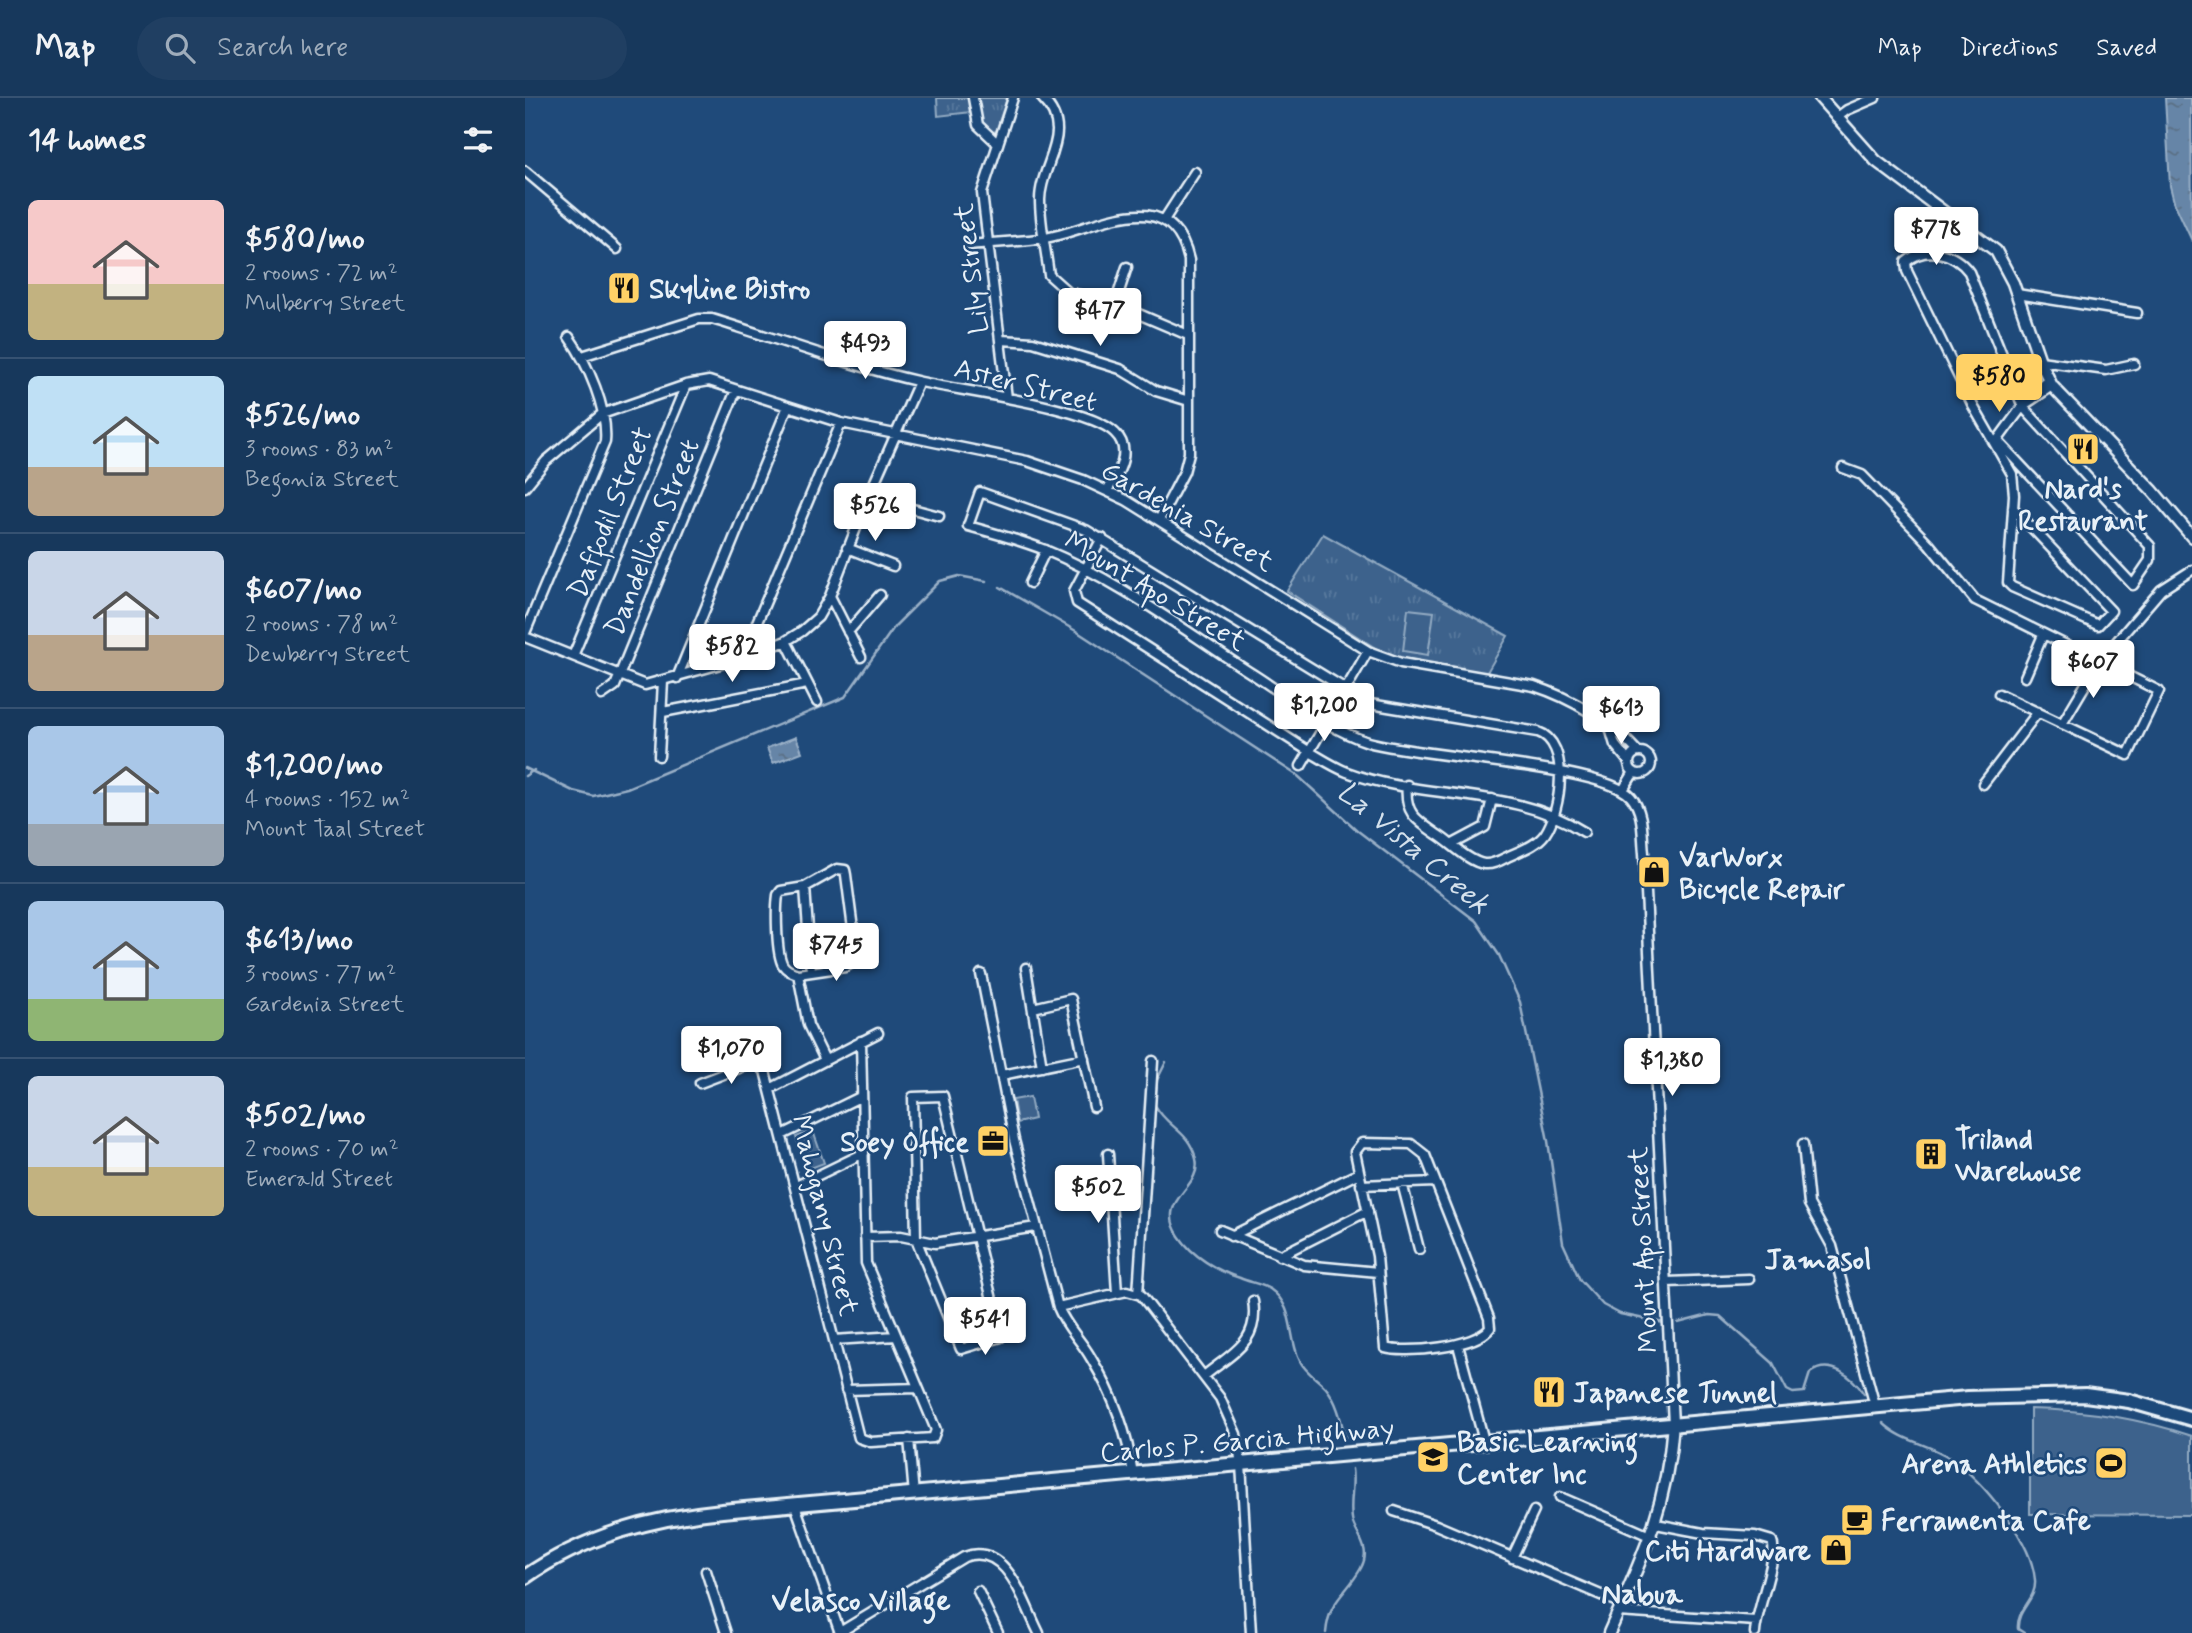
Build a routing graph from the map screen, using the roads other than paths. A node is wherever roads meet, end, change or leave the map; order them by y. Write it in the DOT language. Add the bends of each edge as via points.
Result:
graph roads {
  1 [pos="972,98"];
  2 [pos="1013,98"];
  3 [pos="1042,98"];
  4 [pos="1820,98"];
  5 [pos="1875,98"];
  6 [pos="1836,118"];
  7 [pos="998,144"];
  8 [pos="525,171"];
  9 [pos="1195,172"];
  10 [pos="1164,220"];
  11 [pos="1044,238"];
  12 [pos="989,243"];
  13 [pos="970,245"];
  14 [pos="617,249"];
  15 [pos="1127,267"];
  16 [pos="2017,294"];
  17 [pos="1115,304"];
  18 [pos="2137,313"];
  19 [pos="1188,335"];
  20 [pos="569,337"];
  21 [pos="1001,340"];
  22 [pos="582,356"];
  23 [pos="2040,361"];
  24 [pos="2134,364"];
  25 [pos="919,382"];
  26 [pos="2050,383"];
  27 [pos="686,385"];
  28 [pos="736,390"];
  29 [pos="1007,398"];
  30 [pos="1189,401"];
  31 [pos="2025,405"];
  32 [pos="788,406"];
  33 [pos="602,414"];
  34 [pos="841,423"];
  35 [pos="896,435"];
  36 [pos="1995,442"];
  37 [pos="2022,467"];
  38 [pos="1843,468"];
  39 [pos="2012,474"];
  40 [pos="525,487"];
  41 [pos="1107,490"];
  42 [pos="867,498"];
  43 [pos="2013,508"];
  44 [pos="939,516"];
  45 [pos="1159,520"];
  46 [pos="2192,537"];
  47 [pos="1102,538"];
  48 [pos="847,548"];
  49 [pos="1046,550"];
  50 [pos="893,566"];
  51 [pos="1086,569"];
  52 [pos="2192,570"];
  53 [pos="1030,583"];
  54 [pos="880,595"];
  55 [pos="830,596"];
  56 [pos="848,632"];
  57 [pos="525,635"];
  58 [pos="2043,635"];
  59 [pos="786,642"];
  60 [pos="1368,651"];
  61 [pos="573,656"];
  62 [pos="861,657"];
  63 [pos="742,658"];
  64 [pos="2099,662"];
  65 [pos="619,677"];
  66 [pos="2025,677"];
  67 [pos="677,678"];
  68 [pos="663,681"];
  69 [pos="807,684"];
  70 [pos="1346,691"];
  71 [pos="1999,694"];
  72 [pos="602,695"];
  73 [pos="817,702"];
  74 [pos="663,712"];
  75 [pos="2038,712"];
  76 [pos="1328,722"];
  77 [pos="2062,724"];
  78 [pos="1610,728"];
  79 [pos="1310,752"];
  80 [pos="1638,752"];
  81 [pos="659,756"];
  82 [pos="1629,762"];
  83 [pos="1301,766"];
  84 [pos="1634,772"];
  85 [pos="1560,773"];
  86 [pos="1983,784"];
  87 [pos="1407,785"];
  88 [pos="1623,790"];
  89 [pos="1492,799"];
  90 [pos="1553,815"];
  91 [pos="1584,832"];
  92 [pos="1453,844"];
  93 [pos="805,887"];
  94 [pos="1026,968"];
  95 [pos="811,972"];
  96 [pos="798,974"];
  97 [pos="981,974"];
  98 [pos="1033,1008"];
  99 [pos="878,1033"];
  100 [pos="861,1041"];
  101 [pos="1084,1058"];
  102 [pos="825,1060"];
  103 [pos="1153,1061"];
  104 [pos="1042,1067"];
  105 [pos="1002,1075"];
  106 [pos="700,1083"];
  107 [pos="770,1090"];
  108 [pos="862,1096"];
  109 [pos="1094,1107"];
  110 [pos="782,1135"];
  111 [pos="1803,1144"];
  112 [pos="864,1153"];
  113 [pos="1108,1154"];
  114 [pos="1357,1174"];
  115 [pos="1435,1182"];
  116 [pos="1402,1183"];
  117 [pos="1361,1185"];
  118 [pos="796,1186"];
  119 [pos="1368,1211"];
  120 [pos="1036,1227"];
  121 [pos="1220,1230"];
  122 [pos="977,1236"];
  123 [pos="1231,1236"];
  124 [pos="865,1237"];
  125 [pos="916,1239"];
  126 [pos="1419,1249"];
  127 [pos="1279,1256"];
  128 [pos="1378,1272"];
  129 [pos="1749,1279"];
  130 [pos="1667,1282"];
  131 [pos="1117,1293"];
  132 [pos="1138,1294"];
  133 [pos="1253,1301"];
  134 [pos="1058,1307"];
  135 [pos="896,1336"];
  136 [pos="834,1340"];
  137 [pos="1458,1345"];
  138 [pos="1204,1376"];
  139 [pos="918,1388"];
  140 [pos="846,1390"];
  141 [pos="1875,1406"];
  142 [pos="2192,1419"];
  143 [pos="1673,1424"];
  144 [pos="909,1440"];
  145 [pos="1484,1441"];
  146 [pos="1241,1464"];
  147 [pos="1133,1475"];
  148 [pos="914,1495"];
  149 [pos="1560,1497"];
  150 [pos="795,1505"];
  151 [pos="1394,1511"];
  152 [pos="1534,1511"];
  153 [pos="1656,1524"];
  154 [pos="1651,1537"];
  155 [pos="1512,1558"];
  156 [pos="706,1571"];
  157 [pos="525,1577"];
  158 [pos="978,1591"];
  159 [pos="1620,1608"];
  160 [pos="1756,1621"];
  161 [pos="840,1632"];
  162 [pos="726,1633"];
  163 [pos="998,1633"];
  164 [pos="1039,1633"];
  165 [pos="1251,1633"];
  166 [pos="1609,1633"];
  167 [pos="1755,1633"];
  1 -- 7 [label="street" via="978,125"];
  2 -- 7 [label="street, Lily Street"];
  3 -- 11 [label="street" via="1049,105 1057,134 1041,193"];
  4 -- 6 [label="street"];
  5 -- 6 [label="street"];
  6 -- 16 [label="street" via="1876,160 1990,244 2005,264"];
  7 -- 12 [label="street, Lily Street" via="982,193"];
  8 -- 14 [label="street"];
  9 -- 10 [label="street"];
  10 -- 11 [label="street" via="1125,214"];
  10 -- 19 [label="street" via="1185,244 1189,260"];
  11 -- 12 [label="street"];
  11 -- 17 [label="street" via="1049,275 1056,284 1068,292"];
  12 -- 13 [label="street"];
  12 -- 21 [label="street, Lily Street"];
  15 -- 17 [label="street"];
  16 -- 18 [label="street"];
  16 -- 23 [label="street"];
  17 -- 19 [label="street"];
  19 -- 30 [label="street"];
  20 -- 22 [label="street"];
  21 -- 29 [label="street, Lily Street"];
  21 -- 30 [label="street" via="1033,342 1120,369 1156,390"];
  22 -- 25 [label="street, Aster Street" via="699,319 712,319"];
  22 -- 33 [label="street"];
  23 -- 24 [label="street" via="2106,370"];
  23 -- 26 [label="street"];
  25 -- 29 [label="street, Aster Street"];
  25 -- 35 [label="street"];
  26 -- 31 [label="street"];
  26 -- 46 [label="street"];
  27 -- 28 [label="street, Gardenia Street" via="709,381"];
  27 -- 33 [label="street, Gardenia Street"];
  27 -- 61 [label="street, Daffodil Street"];
  28 -- 32 [label="street, Gardenia Street"];
  28 -- 65 [label="street, Dandellion Street"];
  29 -- 41 [label="street, Aster Street" via="1103,424 1117,434 1123,462"];
  30 -- 45 [label="street" via="1189,453"];
  31 -- 36 [label="street"];
  31 -- 36 [label="street" via="1966,268 1955,258 1938,253 1917,255 1906,262"];
  31 -- 37 [label="street" via="2150,546 2150,560 2133,586"];
  32 -- 34 [label="street, Gardenia Street"];
  32 -- 67 [label="street"];
  33 -- 40 [label="street" via="546,461"];
  33 -- 57 [label="street" via="605,442"];
  34 -- 35 [label="street, Gardenia Street"];
  34 -- 63 [label="street"];
  35 -- 41 [label="street, Gardenia Street" via="1027,461"];
  35 -- 42 [label="street"];
  36 -- 37 [label="street"];
  36 -- 39 [label="street"];
  37 -- 39 [label="street"];
  38 -- 58 [label="street" via="1862,475 1975,600"];
  39 -- 43 [label="street"];
  41 -- 45 [label="street, Gardenia Street"];
  42 -- 44 [label="street"];
  42 -- 48 [label="street"];
  43 -- 43 [label="street" via="2008,583 2096,626 2111,611"];
  45 -- 60 [label="street, Gardenia Street"];
  47 -- 49 [label="street, Mount Apo Street" via="1057,517 980,492 968,526"];
  47 -- 51 [label="street"];
  47 -- 70 [label="street"];
  48 -- 50 [label="street"];
  48 -- 55 [label="street"];
  49 -- 51 [label="street, Mount Apo Street"];
  49 -- 53 [label="street"];
  51 -- 76 [label="street, Mount Apo Street"];
  51 -- 79 [label="street" via="1074,597 1079,605"];
  52 -- 64 [label="street" via="2161,590"];
  54 -- 56 [label="street"];
  55 -- 56 [label="street"];
  55 -- 59 [label="street" via="817,617"];
  56 -- 62 [label="street"];
  57 -- 61 [label="street"];
  58 -- 64 [label="street"];
  58 -- 66 [label="street"];
  59 -- 63 [label="street"];
  59 -- 69 [label="street"];
  60 -- 70 [label="street"];
  60 -- 78 [label="street, Gardenia Street" via="1401,663 1534,685 1570,701"];
  61 -- 65 [label="street"];
  63 -- 67 [label="street"];
  64 -- 77 [label="street"];
  64 -- 77 [label="street" via="2158,691 2128,755"];
  65 -- 68 [label="street" via="640,684"];
  65 -- 72 [label="street, Dandellion Street" via="613,689"];
  67 -- 68 [label="street"];
  68 -- 74 [label="street"];
  69 -- 73 [label="street"];
  69 -- 74 [label="street"];
  70 -- 76 [label="street"];
  70 -- 85 [label="street" via="1383,708 1543,734 1555,746"];
  71 -- 75 [label="street"];
  74 -- 81 [label="street"];
  75 -- 77 [label="street"];
  75 -- 86 [label="street"];
  76 -- 79 [label="street"];
  76 -- 85 [label="street, Mount Apo Street" via="1372,743"];
  78 -- 80 [label="street, Gardenia Street"];
  78 -- 82 [label="street, Gardenia Street" via="1615,745"];
  79 -- 83 [label="street"];
  79 -- 87 [label="street" via="1350,773"];
  80 -- 82 [label="street"];
  80 -- 84 [label="street" via="1648,755 1651,765 1645,773"];
  82 -- 84 [label="street"];
  84 -- 88 [label="street"];
  85 -- 88 [label="street, Mount Apo Street" via="1601,780"];
  85 -- 90 [label="street"];
  87 -- 89 [label="street"];
  87 -- 92 [label="street" via="1410,814"];
  88 -- 130 [label="street, Mount Apo Street" via="1636,804 1642,824"];
  89 -- 90 [label="street"];
  89 -- 92 [label="street" via="1485,828"];
  90 -- 91 [label="street"];
  90 -- 92 [label="street" via="1541,839 1496,862 1478,862"];
  93 -- 95 [label="street"];
  93 -- 95 [label="street" via="833,870 845,870 857,956 850,965"];
  93 -- 96 [label="street" via="781,891 777,898 781,961 787,970"];
  94 -- 98 [label="street"];
  95 -- 96 [label="street"];
  96 -- 102 [label="street" via="808,1025"];
  97 -- 105 [label="street"];
  98 -- 101 [label="street" via="1071,999"];
  98 -- 104 [label="street"];
  99 -- 100 [label="street"];
  100 -- 102 [label="street"];
  100 -- 108 [label="street"];
  101 -- 104 [label="street"];
  101 -- 109 [label="street"];
  102 -- 107 [label="street"];
  103 -- 132 [label="street"];
  104 -- 105 [label="street"];
  105 -- 120 [label="street"];
  106 -- 107 [label="street, Mahogany Street" via="755,1062 762,1066"];
  107 -- 110 [label="street, Mahogany Street"];
  108 -- 110 [label="street"];
  108 -- 112 [label="street"];
  110 -- 118 [label="street, Mahogany Street"];
  111 -- 141 [label="street" via="1809,1204 1832,1246"];
  112 -- 118 [label="street"];
  112 -- 124 [label="street"];
  113 -- 131 [label="street"];
  114 -- 115 [label="street" via="1355,1152 1362,1143 1411,1144 1425,1155"];
  114 -- 117 [label="street"];
  114 -- 123 [label="street"];
  115 -- 116 [label="street"];
  115 -- 137 [label="street" via="1489,1318 1488,1332"];
  116 -- 117 [label="street"];
  116 -- 126 [label="street"];
  117 -- 119 [label="street"];
  118 -- 136 [label="street, Mahogany Street"];
  119 -- 127 [label="street"];
  119 -- 128 [label="street"];
  120 -- 122 [label="street"];
  120 -- 134 [label="street"];
  121 -- 123 [label="street"];
  122 -- 125 [label="street" via="935,1243"];
  122 -- 125 [label="street" via="1001,1337 961,1349"];
  122 -- 125 [label="street" via="943,1096 913,1097"];
  123 -- 127 [label="street"];
  124 -- 125 [label="street"];
  124 -- 135 [label="street" via="866,1264"];
  127 -- 128 [label="street" via="1318,1268"];
  128 -- 137 [label="street" via="1385,1348"];
  129 -- 130 [label="street"];
  130 -- 143 [label="street, Mount Apo Street"];
  131 -- 132 [label="street"];
  131 -- 134 [label="street"];
  132 -- 138 [label="street"];
  133 -- 138 [label="street" via="1255,1323 1249,1339"];
  134 -- 147 [label="street" via="1090,1355 1113,1402 1128,1443"];
  135 -- 136 [label="street"];
  135 -- 139 [label="street"];
  136 -- 140 [label="street, Mahogany Street"];
  137 -- 145 [label="street"];
  138 -- 146 [label="street" via="1228,1412"];
  139 -- 140 [label="street"];
  139 -- 144 [label="street" via="936,1436"];
  140 -- 144 [label="street, Mahogany Street" via="861,1440"];
  141 -- 142 [label="highway, Carlos P. Garcia Highway" via="2085,1395 2129,1401"];
  141 -- 143 [label="highway, Carlos P. Garcia Highway"];
  143 -- 145 [label="highway, Carlos P. Garcia Highway"];
  143 -- 153 [label="street"];
  144 -- 148 [label="street"];
  145 -- 146 [label="highway, Carlos P. Garcia Highway"];
  146 -- 147 [label="highway, Carlos P. Garcia Highway"];
  146 -- 165 [label="street"];
  147 -- 148 [label="highway, Carlos P. Garcia Highway"];
  148 -- 150 [label="highway, Carlos P. Garcia Highway"];
  149 -- 154 [label="street"];
  150 -- 157 [label="highway, Carlos P. Garcia Highway" via="649,1522 594,1539"];
  150 -- 161 [label="street"];
  151 -- 155 [label="street"];
  152 -- 155 [label="street"];
  153 -- 154 [label="street"];
  153 -- 160 [label="street" via="1772,1541 1775,1553"];
  154 -- 159 [label="street"];
  155 -- 159 [label="street"];
  156 -- 162 [label="street"];
  158 -- 163 [label="street"];
  159 -- 160 [label="street"];
  159 -- 166 [label="street"];
  160 -- 167 [label="street"];
  161 -- 164 [label="street" via="964,1557 979,1553 993,1556 1004,1566"];
}
